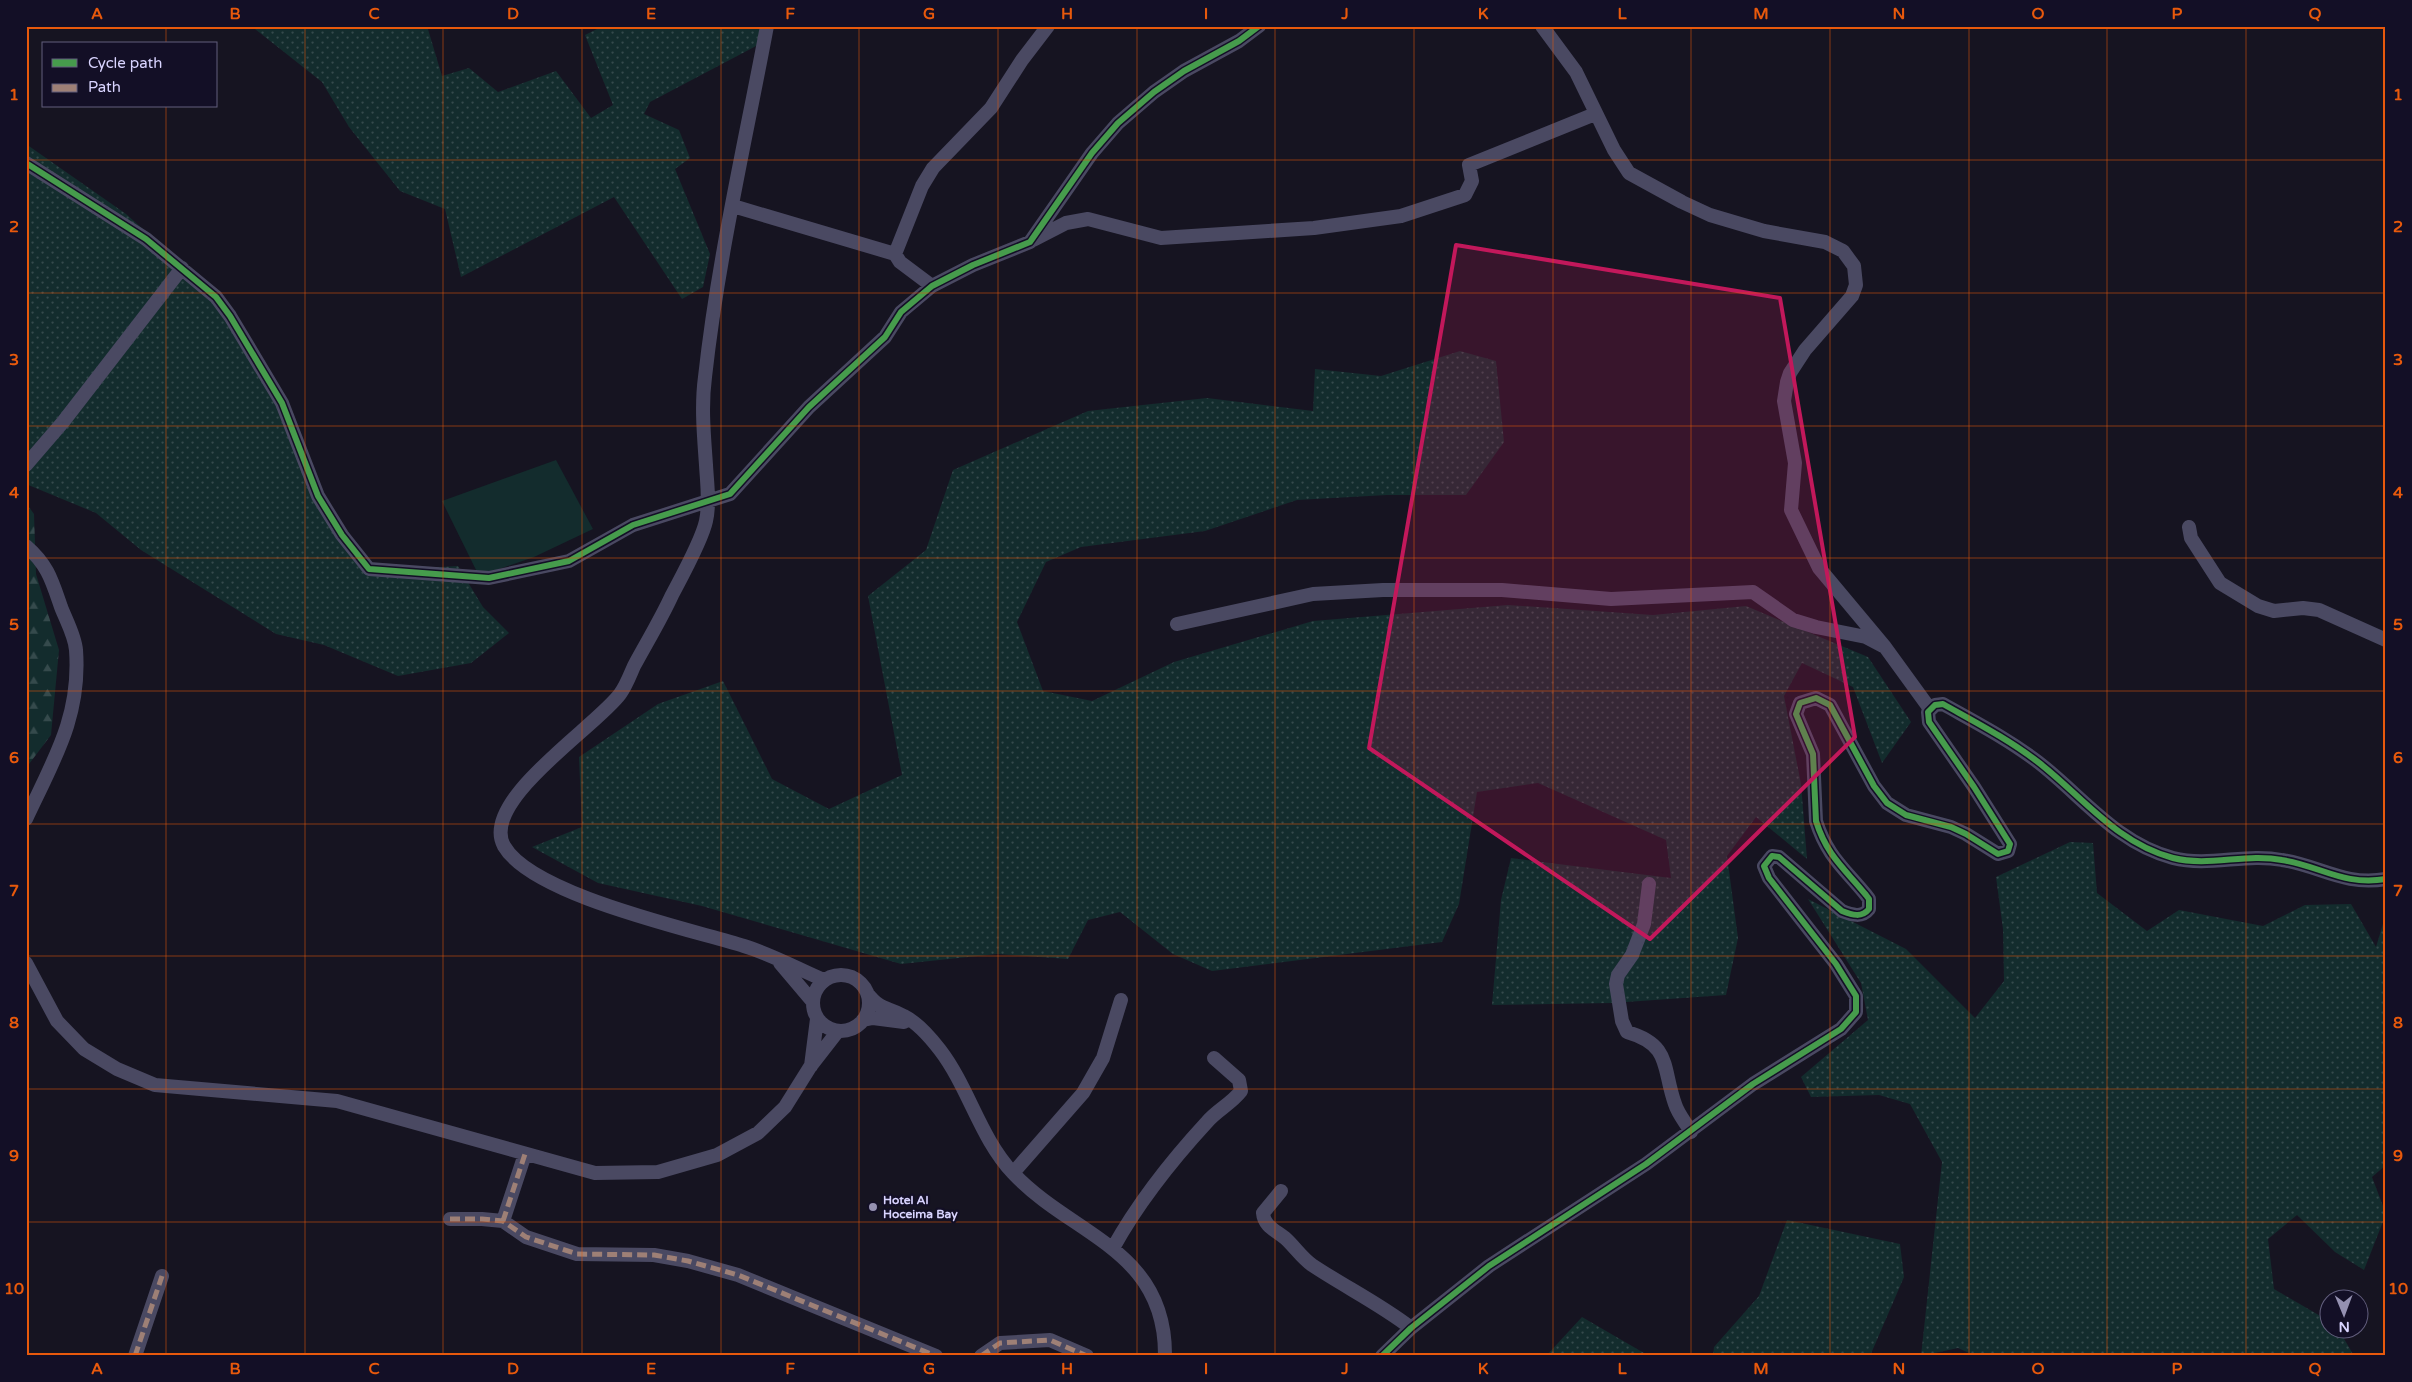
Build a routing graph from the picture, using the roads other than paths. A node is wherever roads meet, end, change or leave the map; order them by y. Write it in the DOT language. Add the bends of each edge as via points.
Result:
graph roads {
  1 [pos="767,26"];
  2 [pos="1048,26"];
  3 [pos="1259,26"];
  4 [pos="1542,26"];
  5 [pos="1595,114"];
  6 [pos="26,163"];
  7 [pos="732,206"];
  8 [pos="1030,242"];
  9 [pos="895,254"];
  10 [pos="182,268"];
  11 [pos="932,286"];
  12 [pos="26,466"];
  13 [pos="708,501"];
  14 [pos="2189,527"];
  15 [pos="26,546"];
  16 [pos="1177,624"];
  17 [pos="2386,640"];
  18 [pos="1885,647"];
  19 [pos="1930,709"];
  20 [pos="26,819"];
  21 [pos="2386,879"];
  22 [pos="1649,884"];
  23 [pos="776,959"];
  24 [pos="26,962"];
  25 [pos="824,980"];
  26 [pos="867,993"];
  27 [pos="1121,1000"];
  28 [pos="813,1002"];
  29 [pos="817,1019"];
  30 [pos="863,1020"];
  31 [pos="912,1022"];
  32 [pos="838,1031"];
  33 [pos="1214,1058"];
  34 [pos="810,1067"];
  35 [pos="1691,1132"];
  36 [pos="525,1154"];
  37 [pos="1013,1173"];
  38 [pos="1281,1191"];
  39 [pos="450,1219"];
  40 [pos="503,1221"];
  41 [pos="1113,1248"];
  42 [pos="162,1276"];
  43 [pos="1411,1328"];
  44 [pos="135,1356"];
  45 [pos="936,1356"];
  46 [pos="981,1356"];
  47 [pos="1087,1356"];
  48 [pos="1165,1356"];
  49 [pos="1382,1356"];
  1 -- 7 [label="street"];
  2 -- 9 [label="street" via="991,108 933,168 922,186"];
  3 -- 8 [label="street" via="1239,41 1184,71 1118,123 1092,153"];
  4 -- 5 [label="street" via="1576,72"];
  5 -- 8 [label="street" via="1470,165 1472,181 1465,195 1401,216 1314,228 1160,238 1088,219 1066,223"];
  5 -- 18 [label="street" via="1629,173 1710,214 1764,230 1825,242 1843,251 1854,266 1856,285 1852,296 1805,350 1787,382 1784,401 1795,463 1791,510 1819,568"];
  6 -- 10 [label="street" via="146,239"];
  7 -- 9 [label="street"];
  7 -- 13 [label="street" via="704,380"];
  8 -- 11 [label="street" via="972,265"];
  9 -- 11 [label="street" via="900,262"];
  10 -- 12 [label="street"];
  10 -- 13 [label="street" via="216,297 230,316 282,403 318,496 342,535 369,569 489,578 569,561 633,525"];
  11 -- 13 [label="street" via="901,312 885,337 816,401 730,494"];
  13 -- 23 [label="street" via="706,523 621,694 530,778 504,817 502,842 530,870 596,902 747,946"];
  14 -- 17 [label="street" via="2191,538 2220,583 2258,606 2274,611 2319,610"];
  15 -- 20 [label="street" via="41,559 76,649 75,700 65,738"];
  16 -- 18 [label="street" via="1314,594 1502,590 1611,599 1753,592 1794,620 1866,637"];
  18 -- 19 [label="street"];
  19 -- 21 [label="street" via="1943,704 2006,740 2062,781 2121,834 2155,852 2206,862 2264,857 2343,878"];
  19 -- 35 [label="street" via="1929,722 2004,832 2010,849 2005,854 1998,854 1951,827 1895,810 1874,786 1830,705 1816,698 1800,703 1796,714 1813,754 1818,830 1830,854 1866,895 1869,909 1860,915 1842,911 1779,857 1772,856 1764,866 1769,878 1836,964 1856,996 1856,1012 1841,1029 1753,1084"];
  22 -- 35 [label="street" via="1644,924 1632,955 1618,975 1620,1012 1627,1032 1651,1041 1662,1055 1675,1106"];
  23 -- 25 [label="street"];
  23 -- 28 [label="street"];
  24 -- 36 [label="street" via="56,1021 84,1049 117,1069 155,1085 338,1101"];
  25 -- 26 [label="street" via="849,976 860,982"];
  25 -- 28 [label="street" via="816,990"];
  26 -- 30 [label="street" via="868,1009"];
  26 -- 31 [label="street" via="882,1008"];
  27 -- 37 [label="street" via="1103,1058 1083,1093"];
  28 -- 29 [label="street"];
  29 -- 32 [label="street" via="827,1028"];
  29 -- 34 [label="street"];
  30 -- 31 [label="street"];
  30 -- 32 [label="street" via="850,1030"];
  31 -- 37 [label="street" via="930,1037 948,1061 995,1152"];
  32 -- 34 [label="street"];
  33 -- 41 [label="street" via="1239,1080 1240,1091 1235,1099 1208,1120 1126,1224"];
  34 -- 36 [label="street" via="785,1107 758,1133 717,1155 658,1172 595,1174"];
  35 -- 43 [label="street" via="1489,1266"];
  36 -- 40 [label="street"];
  37 -- 41 [label="street" via="1028,1188"];
  38 -- 43 [label="street" via="1263,1213 1268,1225 1310,1264 1388,1310"];
  39 -- 40 [label="street"];
  40 -- 45 [label="street" via="526,1237 577,1254 654,1255 738,1274"];
  41 -- 48 [label="street" via="1146,1283 1164,1326"];
  42 -- 44 [label="street"];
  43 -- 49 [label="street"];
  46 -- 47 [label="street" via="1000,1342 1050,1340"];
}
